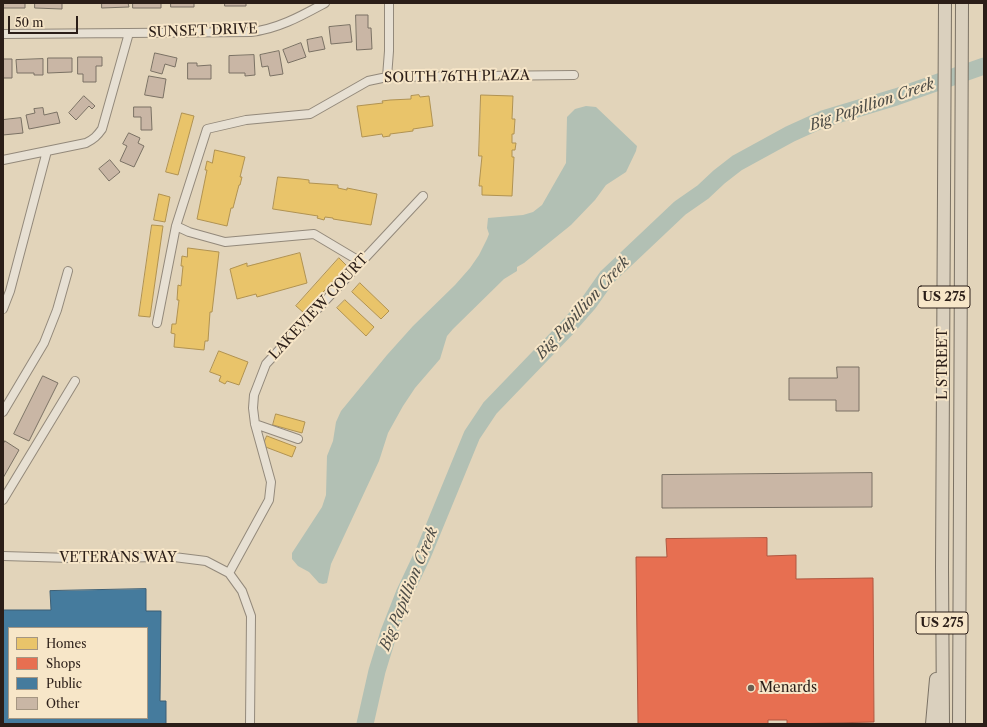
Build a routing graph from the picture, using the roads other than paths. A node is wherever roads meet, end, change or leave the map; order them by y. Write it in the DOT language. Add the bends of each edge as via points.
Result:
graph roads {
  1 [pos="325,3"];
  2 [pos="389,3"];
  3 [pos="945,3"];
  4 [pos="962,3"];
  5 [pos="3,34"];
  6 [pos="129,34"];
  7 [pos="574,75"];
  8 [pos="387,77"];
  9 [pos="47,151"];
  10 [pos="3,160"];
  11 [pos="423,196"];
  12 [pos="176,226"];
  13 [pos="361,262"];
  14 [pos="68,271"];
  15 [pos="3,309"];
  16 [pos="157,323"];
  17 [pos="75,381"];
  18 [pos="3,412"];
  19 [pos="255,424"];
  20 [pos="298,439"];
  21 [pos="3,500"];
  22 [pos="3,556"];
  23 [pos="229,573"];
  24 [pos="942,634"];
  25 [pos="959,641"];
  26 [pos="250,724"];
  27 [pos="932,724"];
  28 [pos="943,724"];
  29 [pos="959,724"];
  30 [pos="967,724"];
  1 -- 6 [label="street, SUNSET DRIVE" via="289,22 261,30"];
  2 -- 8 [label="street"];
  3 -- 24 [label="main road, L STREET / US 275"];
  4 -- 25 [label="main road, L STREET / US 275"];
  5 -- 6 [label="street, SUNSET DRIVE"];
  6 -- 9 [label="street" via="102,129 98,135 86,143"];
  7 -- 8 [label="street, SOUTH 76TH PLAZA"];
  8 -- 12 [label="street, SOUTH 76TH PLAZA" via="368,80 310,114 246,120 207,129"];
  9 -- 10 [label="street"];
  9 -- 15 [label="street"];
  11 -- 13 [label="street, LAKEVIEW COURT"];
  12 -- 13 [label="street" via="226,242 314,234"];
  12 -- 16 [label="street"];
  13 -- 19 [label="street, LAKEVIEW COURT" via="266,364 254,395"];
  14 -- 18 [label="street" via="44,343"];
  17 -- 21 [label="street"];
  19 -- 20 [label="street"];
  19 -- 23 [label="street, LAKEVIEW COURT" via="271,482 269,500"];
  22 -- 23 [label="street, VETERANS WAY" via="174,557 206,561"];
  23 -- 26 [label="street" via="242,591 251,616"];
  24 -- 27 [label="main road"];
  24 -- 28 [label="main road, L STREET / US 275"];
  25 -- 29 [label="main road, L STREET / US 275"];
  25 -- 30 [label="main road"];
}
